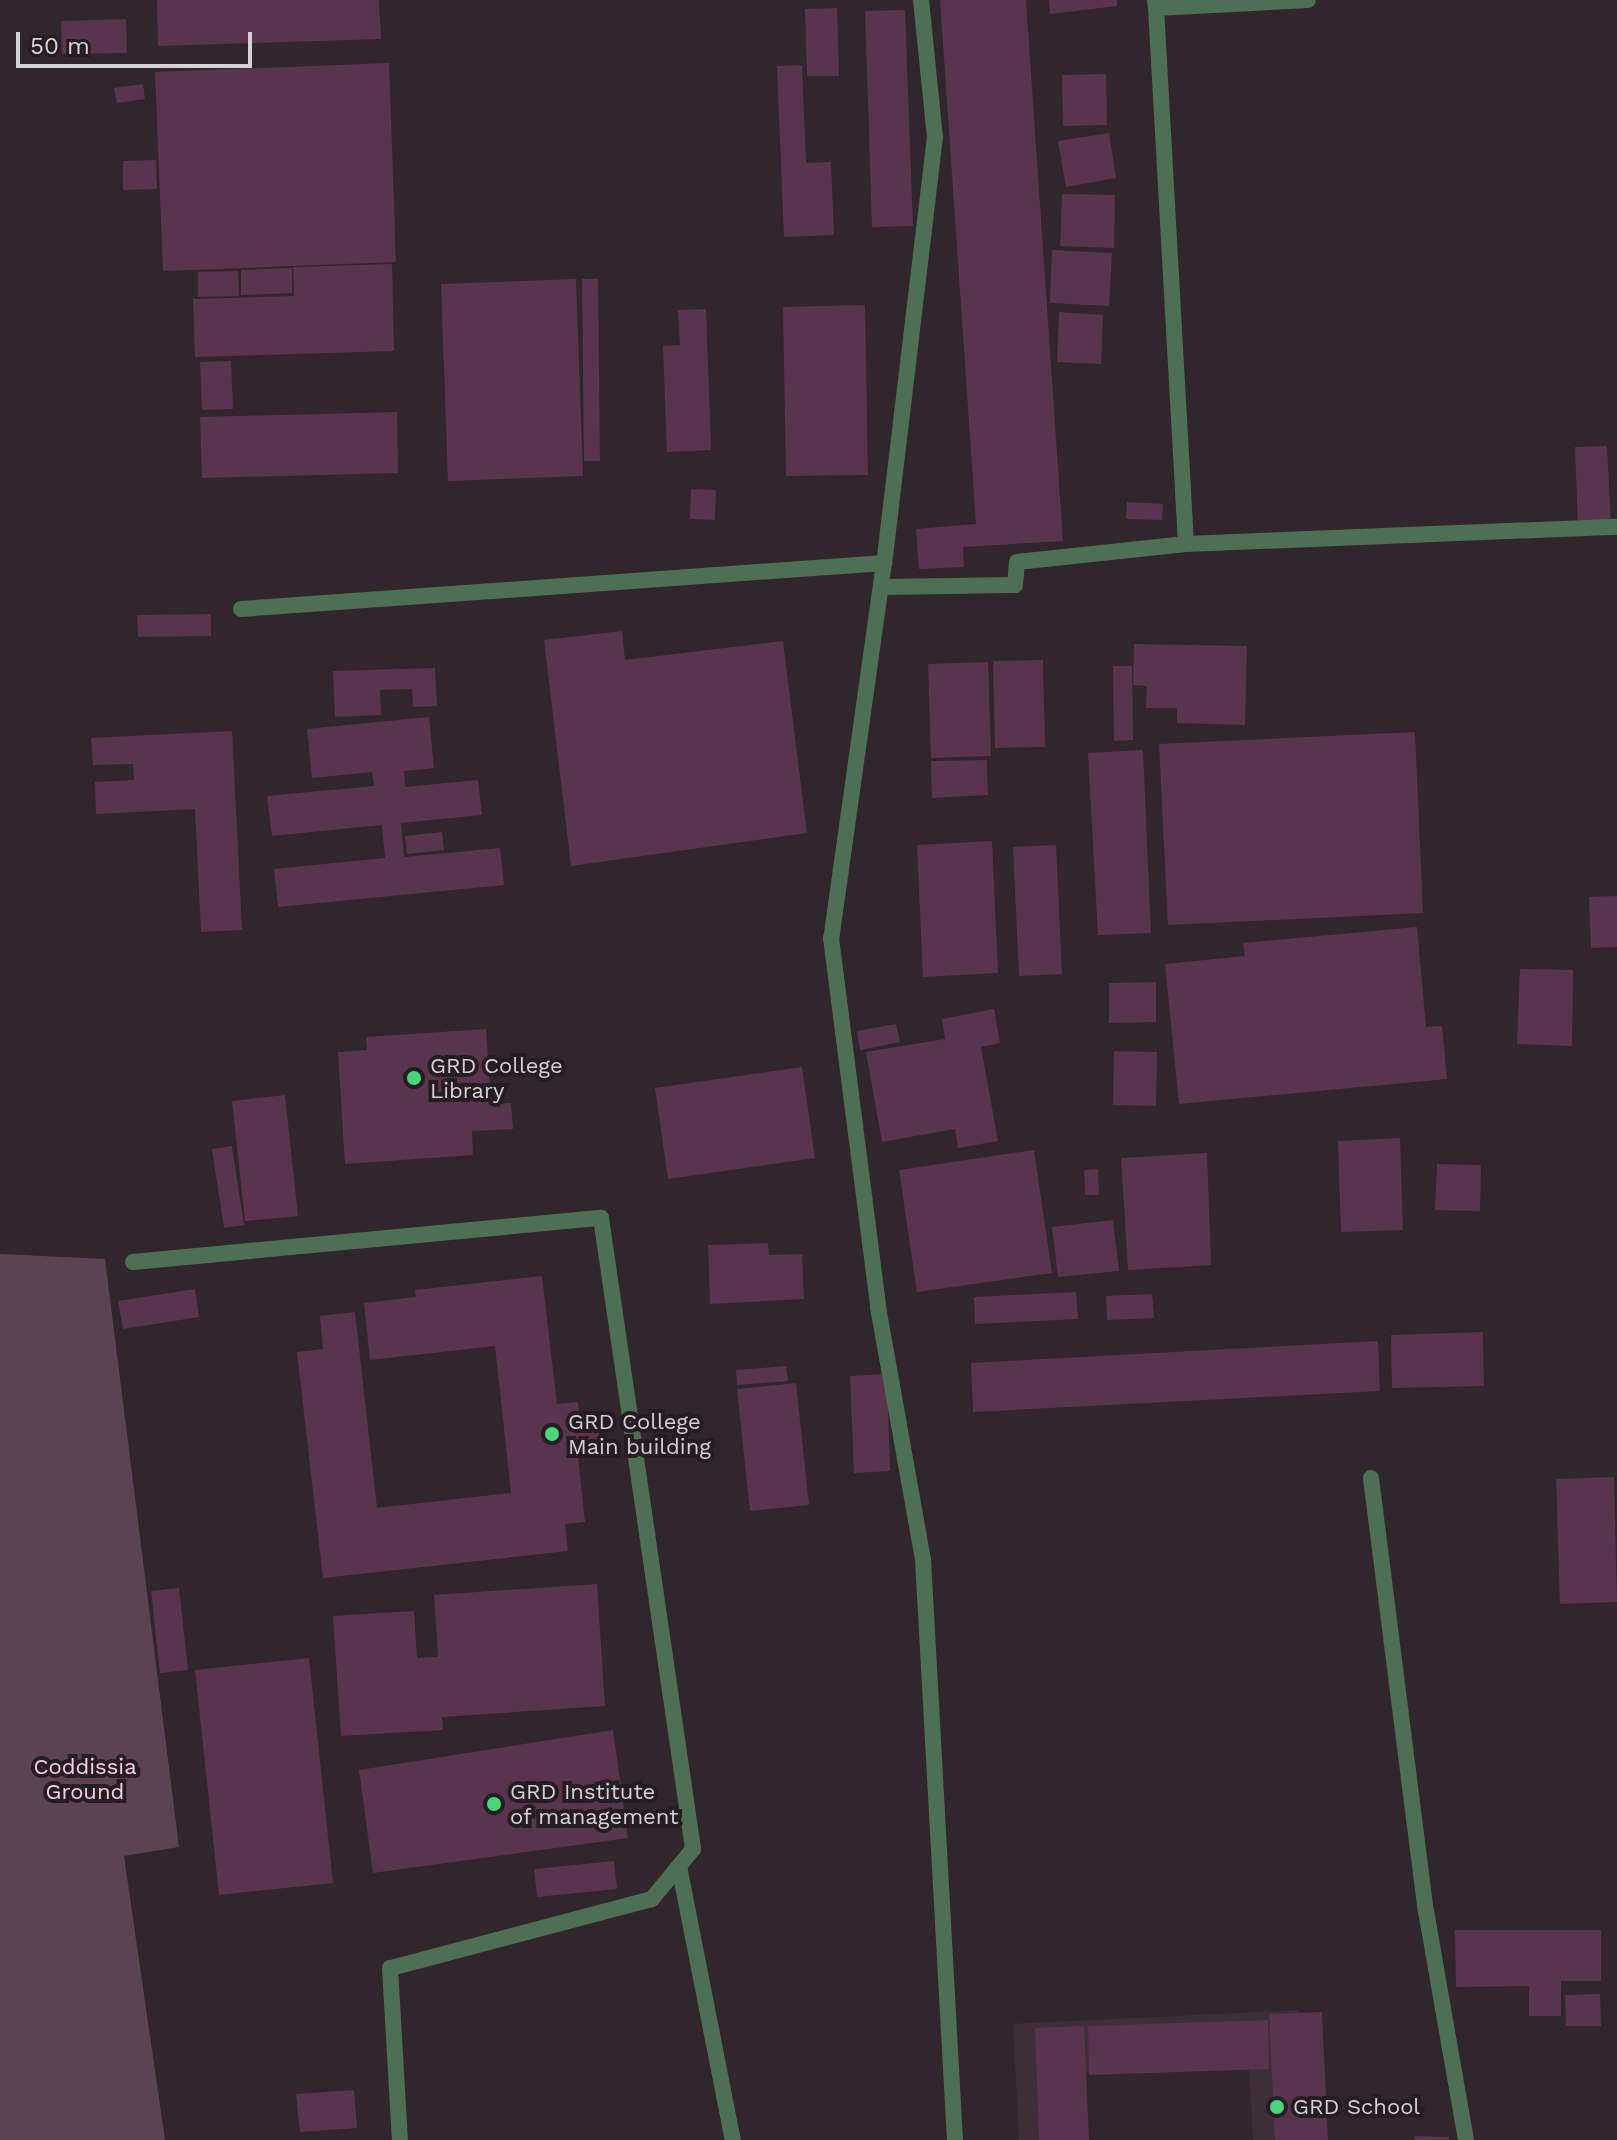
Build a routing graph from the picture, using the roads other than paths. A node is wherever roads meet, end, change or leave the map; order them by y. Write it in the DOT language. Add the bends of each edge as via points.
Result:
graph roads {
  1 [pos="921,0"];
  2 [pos="1308,0"];
  3 [pos="1155,4"];
  4 [pos="1617,527"];
  5 [pos="1186,544"];
  6 [pos="884,563"];
  7 [pos="881,587"];
  8 [pos="241,609"];
  9 [pos="133,1262"];
  10 [pos="1371,1478"];
  11 [pos="679,1866"];
  12 [pos="400,2140"];
  13 [pos="733,2140"];
  14 [pos="955,2140"];
  15 [pos="1466,2140"];
  1 -- 6 [label="street" via="935,137"];
  2 -- 3 [label="street"];
  3 -- 5 [label="street"];
  4 -- 5 [label="street"];
  5 -- 7 [label="street" via="1017,562 1015,585"];
  6 -- 7 [label="street"];
  6 -- 8 [label="street"];
  7 -- 14 [label="street" via="831,938 878,1307 923,1559"];
  9 -- 11 [label="street" via="601,1218 693,1849"];
  10 -- 15 [label="street" via="1426,1911"];
  11 -- 12 [label="street" via="652,1899 390,1968"];
  11 -- 13 [label="street"];
}
